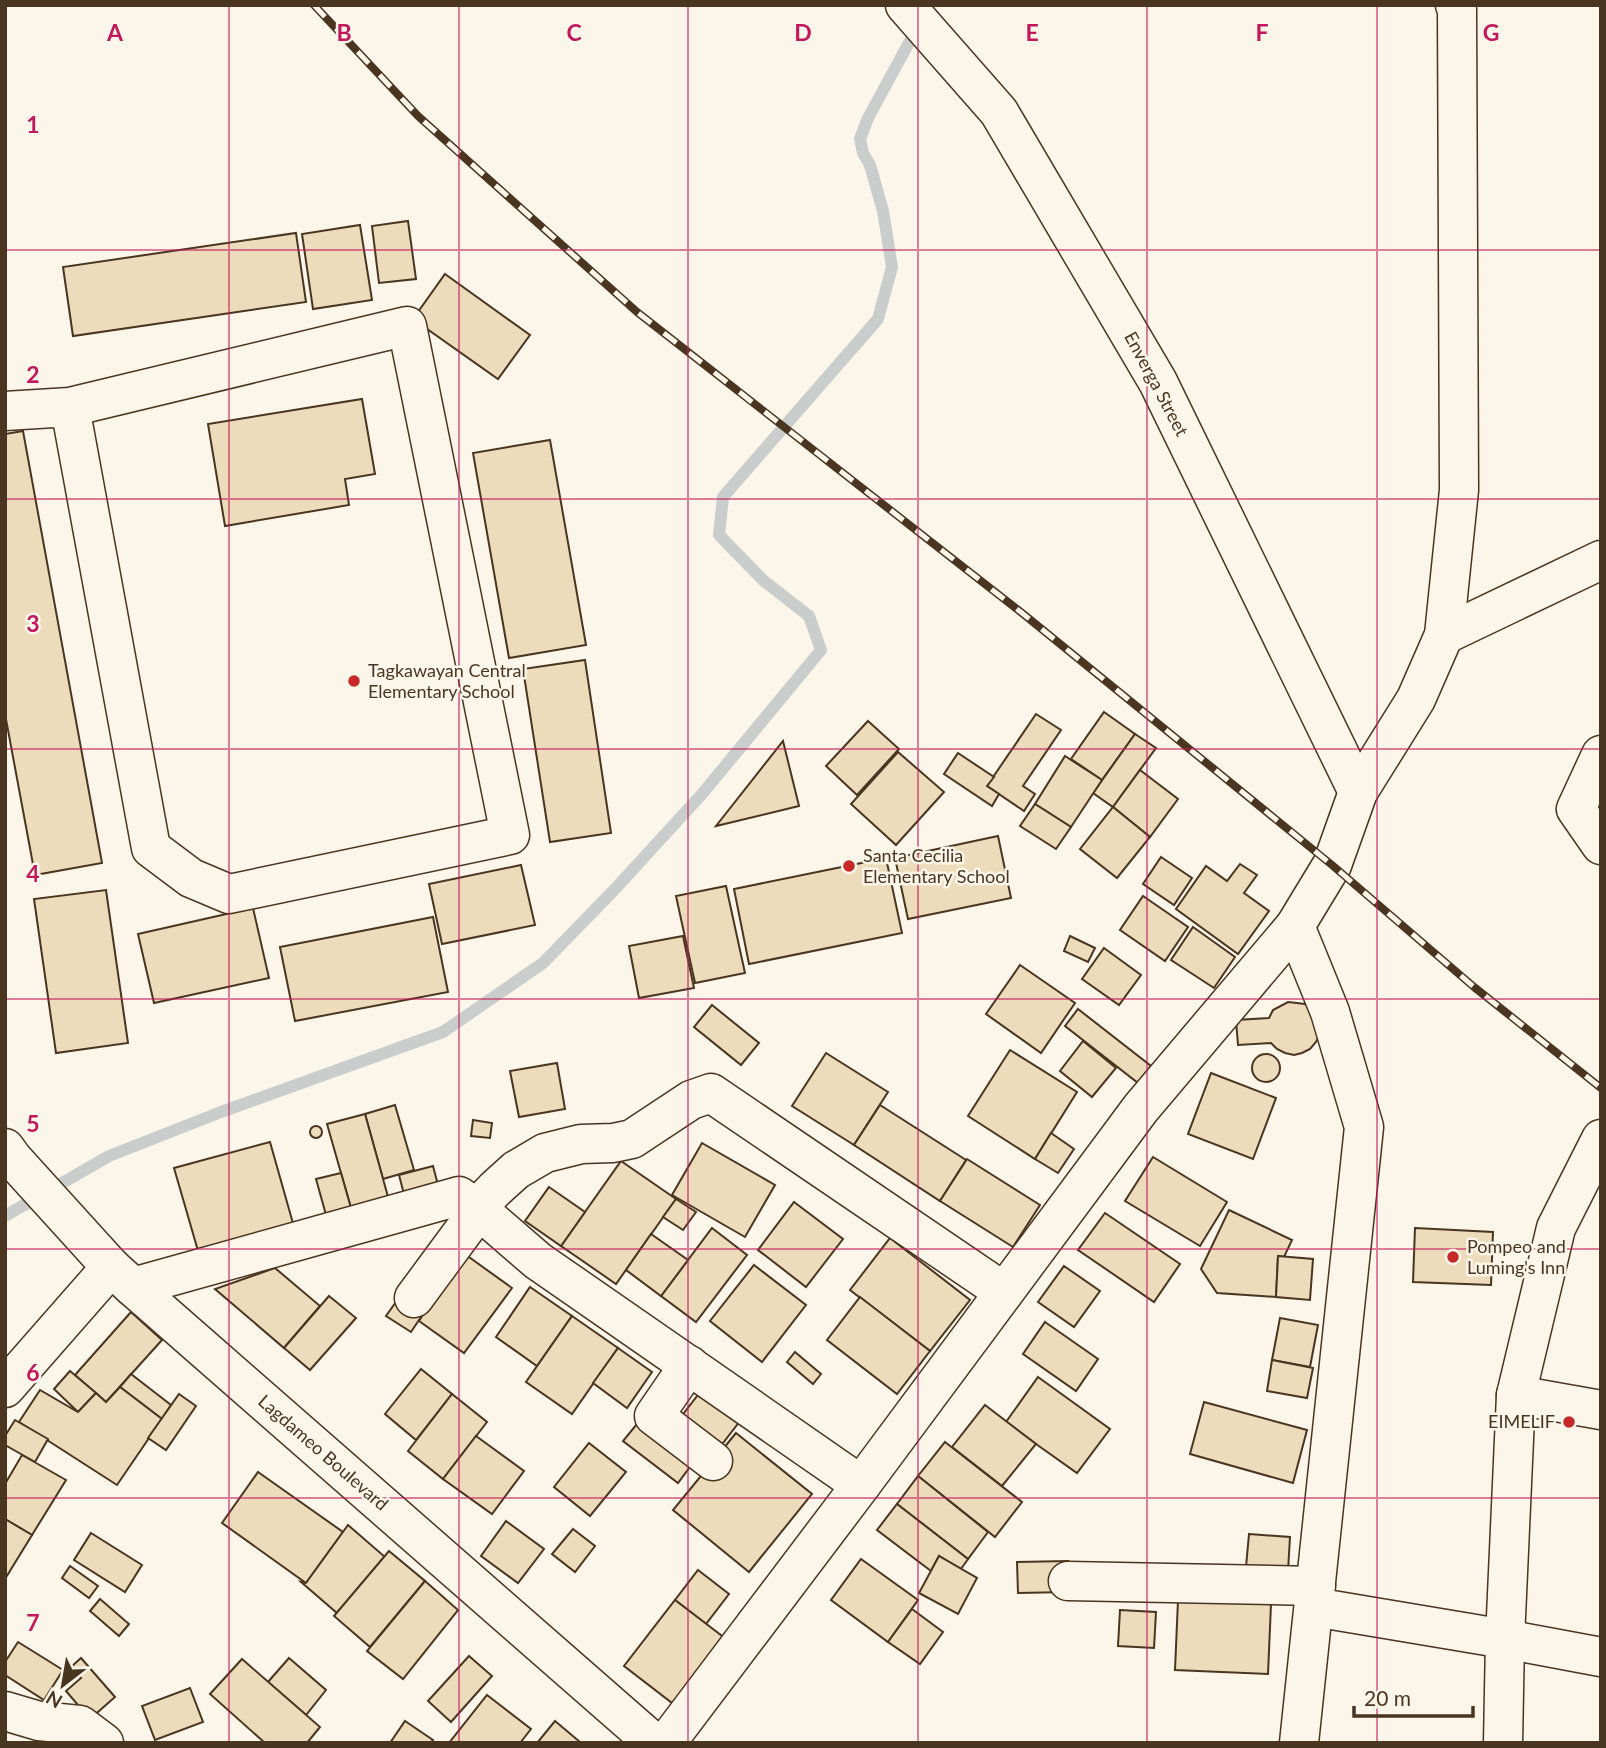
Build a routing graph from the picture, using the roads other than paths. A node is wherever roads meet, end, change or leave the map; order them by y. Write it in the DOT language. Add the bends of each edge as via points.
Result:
graph roads {
  1 [pos="905,5"];
  2 [pos="1455,5"];
  3 [pos="70,407"];
  4 [pos="5,411"];
  5 [pos="1600,562"];
  6 [pos="1444,635"];
  7 [pos="1601,755"];
  8 [pos="1358,792"];
  9 [pos="1601,845"];
  10 [pos="1295,926"];
  11 [pos="1601,1139"];
  12 [pos="9,1154"];
  13 [pos="477,1209"];
  14 [pos="111,1265"];
  15 [pos="1004,1292"];
  16 [pos="414,1298"];
  17 [pos="689,1365"];
  18 [pos="5,1388"];
  19 [pos="1516,1395"];
  20 [pos="1601,1410"];
  21 [pos="713,1461"];
  22 [pos="861,1485"];
  23 [pos="1068,1581"];
  24 [pos="1315,1597"];
  25 [pos="1505,1639"];
  26 [pos="1601,1657"];
  27 [pos="5,1711"];
  28 [pos="104,1743"];
  29 [pos="654,1743"];
  30 [pos="666,1743"];
  31 [pos="1299,1743"];
  32 [pos="1503,1743"];
  1 -- 8 [label="street, Enverga Street" via="999,112 1158,382"];
  2 -- 6 [label="street" via="1459,489"];
  3 -- 3 [label="street" via="407,326 510,835 229,894 191,878 151,848"];
  3 -- 4 [label="street"];
  5 -- 6 [label="street"];
  6 -- 8 [label="street" via="1416,699"];
  7 -- 9 [label="street" via="1576,809"];
  8 -- 10 [label="street" via="1332,865"];
  10 -- 15 [label="street" via="1140,1108"];
  10 -- 24 [label="street" via="1330,1012 1364,1127"];
  11 -- 19 [label="street" via="1556,1228"];
  12 -- 14 [label="street, Lagdameo Boulevard"];
  13 -- 14 [label="street" via="459,1196"];
  13 -- 15 [label="street" via="516,1170 545,1153 632,1139 691,1100 711,1093"];
  13 -- 16 [label="street"];
  13 -- 17 [label="street" via="538,1261"];
  14 -- 18 [label="street"];
  14 -- 29 [label="street, Lagdameo Boulevard"];
  15 -- 22 [label="street"];
  17 -- 21 [label="street" via="654,1416"];
  17 -- 22 [label="street"];
  19 -- 20 [label="street"];
  19 -- 25 [label="street"];
  22 -- 30 [label="street"];
  23 -- 24 [label="street"];
  24 -- 25 [label="street"];
  24 -- 31 [label="street"];
  25 -- 26 [label="street"];
  25 -- 32 [label="street"];
  27 -- 28 [label="street" via="39,1721 80,1725"];
}
